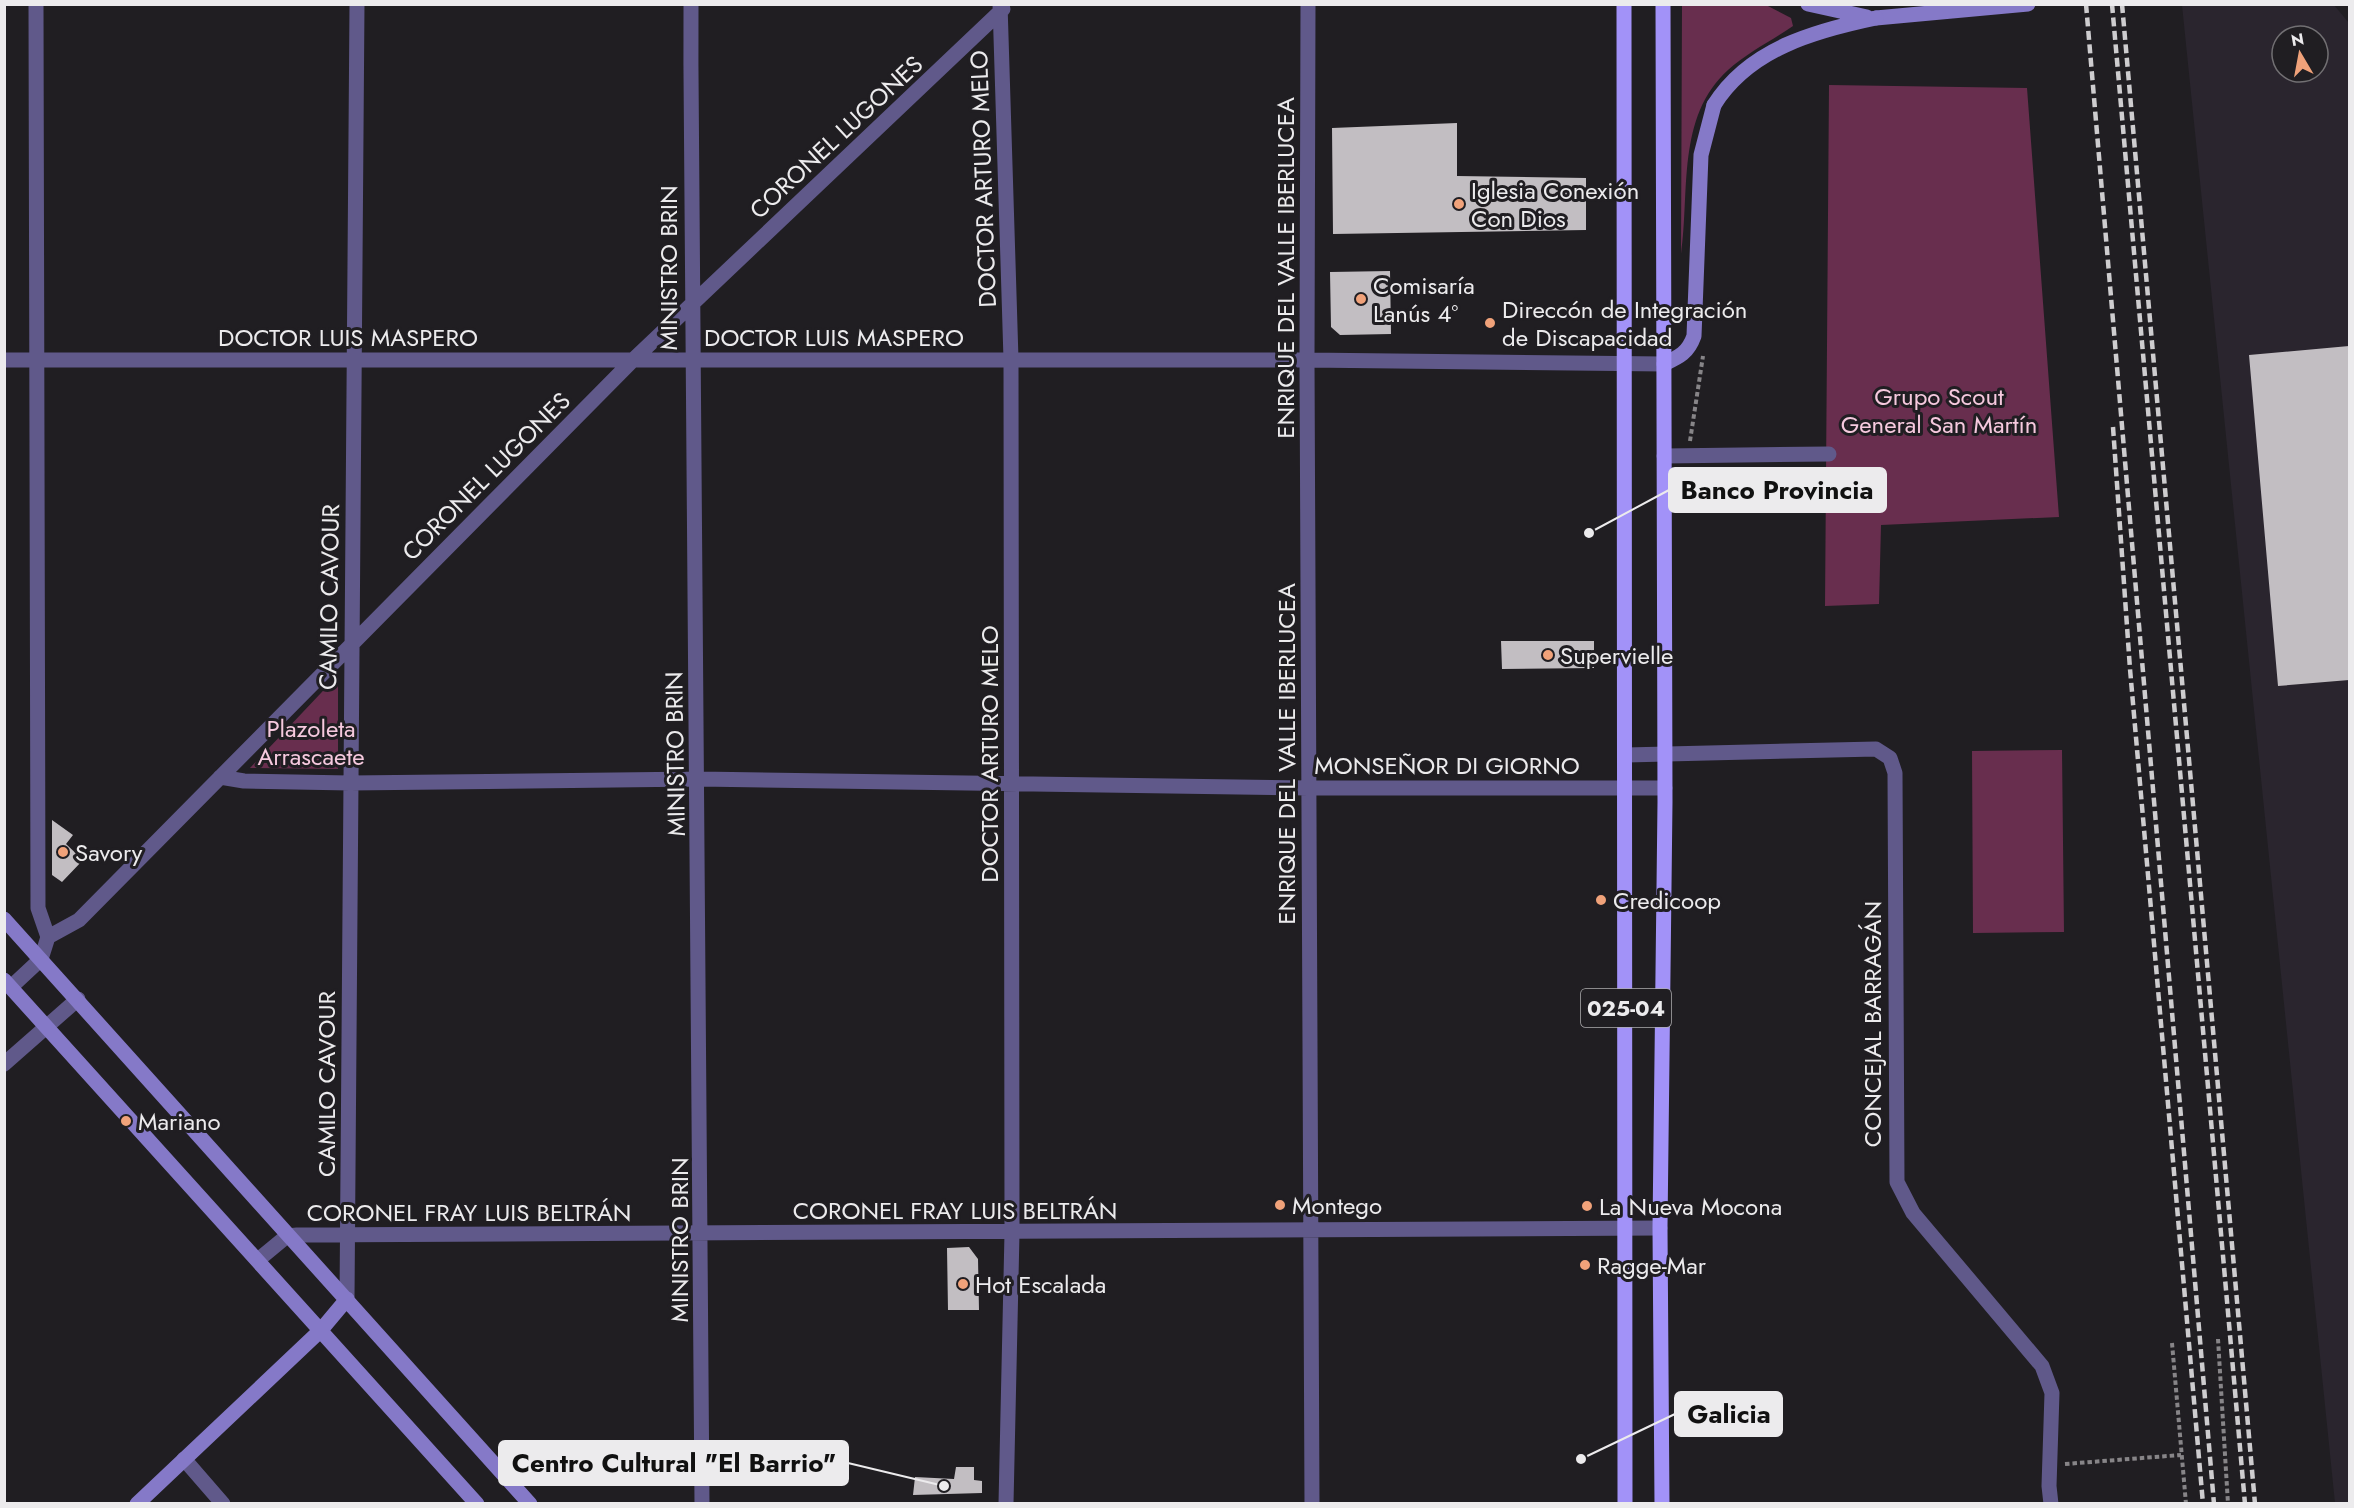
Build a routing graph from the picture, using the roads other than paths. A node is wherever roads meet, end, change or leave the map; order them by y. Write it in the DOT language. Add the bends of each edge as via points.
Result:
graph roads {
  1 [pos="36,4"];
  2 [pos="357,4"];
  3 [pos="691,4"];
  4 [pos="1308,4"];
  5 [pos="1624,4"];
  6 [pos="1663,4"];
  7 [pos="1808,4"];
  8 [pos="2028,4"];
  9 [pos="1003,7"];
  10 [pos="1876,18"];
  11 [pos="691,305"];
  12 [pos="355,359"];
  13 [pos="1011,359"];
  14 [pos="4,360"];
  15 [pos="36,360"];
  16 [pos="633,360"];
  17 [pos="691,360"];
  18 [pos="1307,360"];
  19 [pos="1664,364"];
  20 [pos="1623,365"];
  21 [pos="1829,454"];
  22 [pos="1664,456"];
  23 [pos="351,644"];
  24 [pos="1626,755"];
  25 [pos="1665,755"];
  26 [pos="220,777"];
  27 [pos="699,779"];
  28 [pos="350,783"];
  29 [pos="1012,784"];
  30 [pos="1309,788"];
  31 [pos="1626,788"];
  32 [pos="1665,788"];
  33 [pos="4,919"];
  34 [pos="48,937"];
  35 [pos="41,959"];
  36 [pos="8,984"];
  37 [pos="78,999"];
  38 [pos="46,1027"];
  39 [pos="4,1064"];
  40 [pos="1624,1228"];
  41 [pos="1660,1228"];
  42 [pos="1311,1232"];
  43 [pos="1012,1233"];
  44 [pos="702,1234"];
  45 [pos="348,1235"];
  46 [pos="287,1236"];
  47 [pos="258,1260"];
  48 [pos="347,1299"];
  49 [pos="321,1330"];
  50 [pos="184,1460"];
  51 [pos="137,1503"];
  52 [pos="223,1503"];
  53 [pos="477,1503"];
  54 [pos="530,1503"];
  55 [pos="702,1503"];
  56 [pos="1006,1503"];
  57 [pos="1312,1503"];
  58 [pos="1625,1503"];
  59 [pos="1662,1503"];
  60 [pos="2051,1503"];
  1 -- 15 [label="street"];
  2 -- 12 [label="street, CAMILO CAVOUR"];
  3 -- 11 [label="street, MINISTRO BRIN"];
  4 -- 18 [label="street, ENRIQUE DEL VALLE IBERLUCEA"];
  5 -- 20 [label="main road, 025-04"];
  6 -- 19 [label="main road, 025-04"];
  7 -- 10 [label="street, bridge"];
  8 -- 10 [label="street"];
  9 -- 11 [label="street, CORONEL LUGONES"];
  9 -- 13 [label="street, DOCTOR ARTURO MELO"];
  10 -- 19 [label="street, bridge" via="1807,34 1780,48 1743,70 1714,105 1701,155 1694,336 1681,357"];
  11 -- 16 [label="street, CORONEL LUGONES"];
  11 -- 17 [label="street, MINISTRO BRIN"];
  12 -- 15 [label="street, DOCTOR LUIS MASPERO"];
  12 -- 16 [label="street, DOCTOR LUIS MASPERO"];
  12 -- 23 [label="street, CAMILO CAVOUR"];
  13 -- 17 [label="street, DOCTOR LUIS MASPERO"];
  13 -- 18 [label="street, DOCTOR LUIS MASPERO"];
  13 -- 29 [label="street, DOCTOR ARTURO MELO"];
  14 -- 15 [label="street, DOCTOR LUIS MASPERO"];
  15 -- 34 [label="street" via="39,908"];
  16 -- 17 [label="street, DOCTOR LUIS MASPERO"];
  16 -- 23 [label="street, CORONEL LUGONES"];
  17 -- 27 [label="street, MINISTRO BRIN"];
  18 -- 20 [label="street, DOCTOR LUIS MASPERO"];
  18 -- 30 [label="street, ENRIQUE DEL VALLE IBERLUCEA"];
  19 -- 20 [label="street, DOCTOR LUIS MASPERO"];
  19 -- 22 [label="main road, 025-04"];
  20 -- 24 [label="main road, 025-04"];
  21 -- 22 [label="street"];
  22 -- 25 [label="main road, 025-04"];
  23 -- 26 [label="street, CORONEL LUGONES"];
  23 -- 28 [label="street, CAMILO CAVOUR"];
  24 -- 25 [label="street, CONCEJAL BARRAGÁN"];
  24 -- 31 [label="main road, 025-04"];
  25 -- 32 [label="main road, 025-04"];
  25 -- 60 [label="street, CONCEJAL BARRAGÁN" via="1876,749 1890,758 1895,772 1897,1182 1913,1213 2042,1366 2052,1393"];
  26 -- 28 [label="street, MONSEÑOR DI GIORNO"];
  26 -- 34 [label="street, CORONEL LUGONES" via="79,920"];
  27 -- 28 [label="street, MONSEÑOR DI GIORNO"];
  27 -- 29 [label="street, MONSEÑOR DI GIORNO"];
  27 -- 44 [label="street, MINISTRO BRIN"];
  28 -- 45 [label="street, CAMILO CAVOUR"];
  29 -- 30 [label="street, MONSEÑOR DI GIORNO"];
  29 -- 43 [label="street, DOCTOR ARTURO MELO"];
  30 -- 31 [label="street, MONSEÑOR DI GIORNO"];
  30 -- 42 [label="street, ENRIQUE DEL VALLE IBERLUCEA"];
  31 -- 32 [label="street, MONSEÑOR DI GIORNO"];
  31 -- 40 [label="main road, 025-04"];
  32 -- 41 [label="main road, 025-04"];
  33 -- 35 [label="street"];
  34 -- 35 [label="street"];
  35 -- 36 [label="street"];
  35 -- 37 [label="street"];
  36 -- 38 [label="street"];
  37 -- 38 [label="street"];
  37 -- 46 [label="street"];
  38 -- 39 [label="street"];
  38 -- 47 [label="street"];
  40 -- 41 [label="street, CORONEL FRAY LUIS BELTRÁN"];
  40 -- 42 [label="street, CORONEL FRAY LUIS BELTRÁN"];
  40 -- 58 [label="main road, 025-04"];
  41 -- 59 [label="main road, 025-04"];
  42 -- 43 [label="street, CORONEL FRAY LUIS BELTRÁN"];
  42 -- 57 [label="street, ENRIQUE DEL VALLE IBERLUCEA"];
  43 -- 44 [label="street, CORONEL FRAY LUIS BELTRÁN"];
  43 -- 56 [label="street, DOCTOR ARTURO MELO"];
  44 -- 45 [label="street, CORONEL FRAY LUIS BELTRÁN"];
  44 -- 55 [label="street, MINISTRO BRIN"];
  45 -- 46 [label="street, CORONEL FRAY LUIS BELTRÁN"];
  45 -- 48 [label="street, CAMILO CAVOUR"];
  46 -- 47 [label="street, CORONEL FRAY LUIS BELTRÁN"];
  46 -- 48 [label="street"];
  47 -- 49 [label="street"];
  48 -- 49 [label="street"];
  48 -- 54 [label="street"];
  49 -- 50 [label="street"];
  49 -- 53 [label="street"];
  50 -- 51 [label="street"];
  50 -- 52 [label="street"];
}
